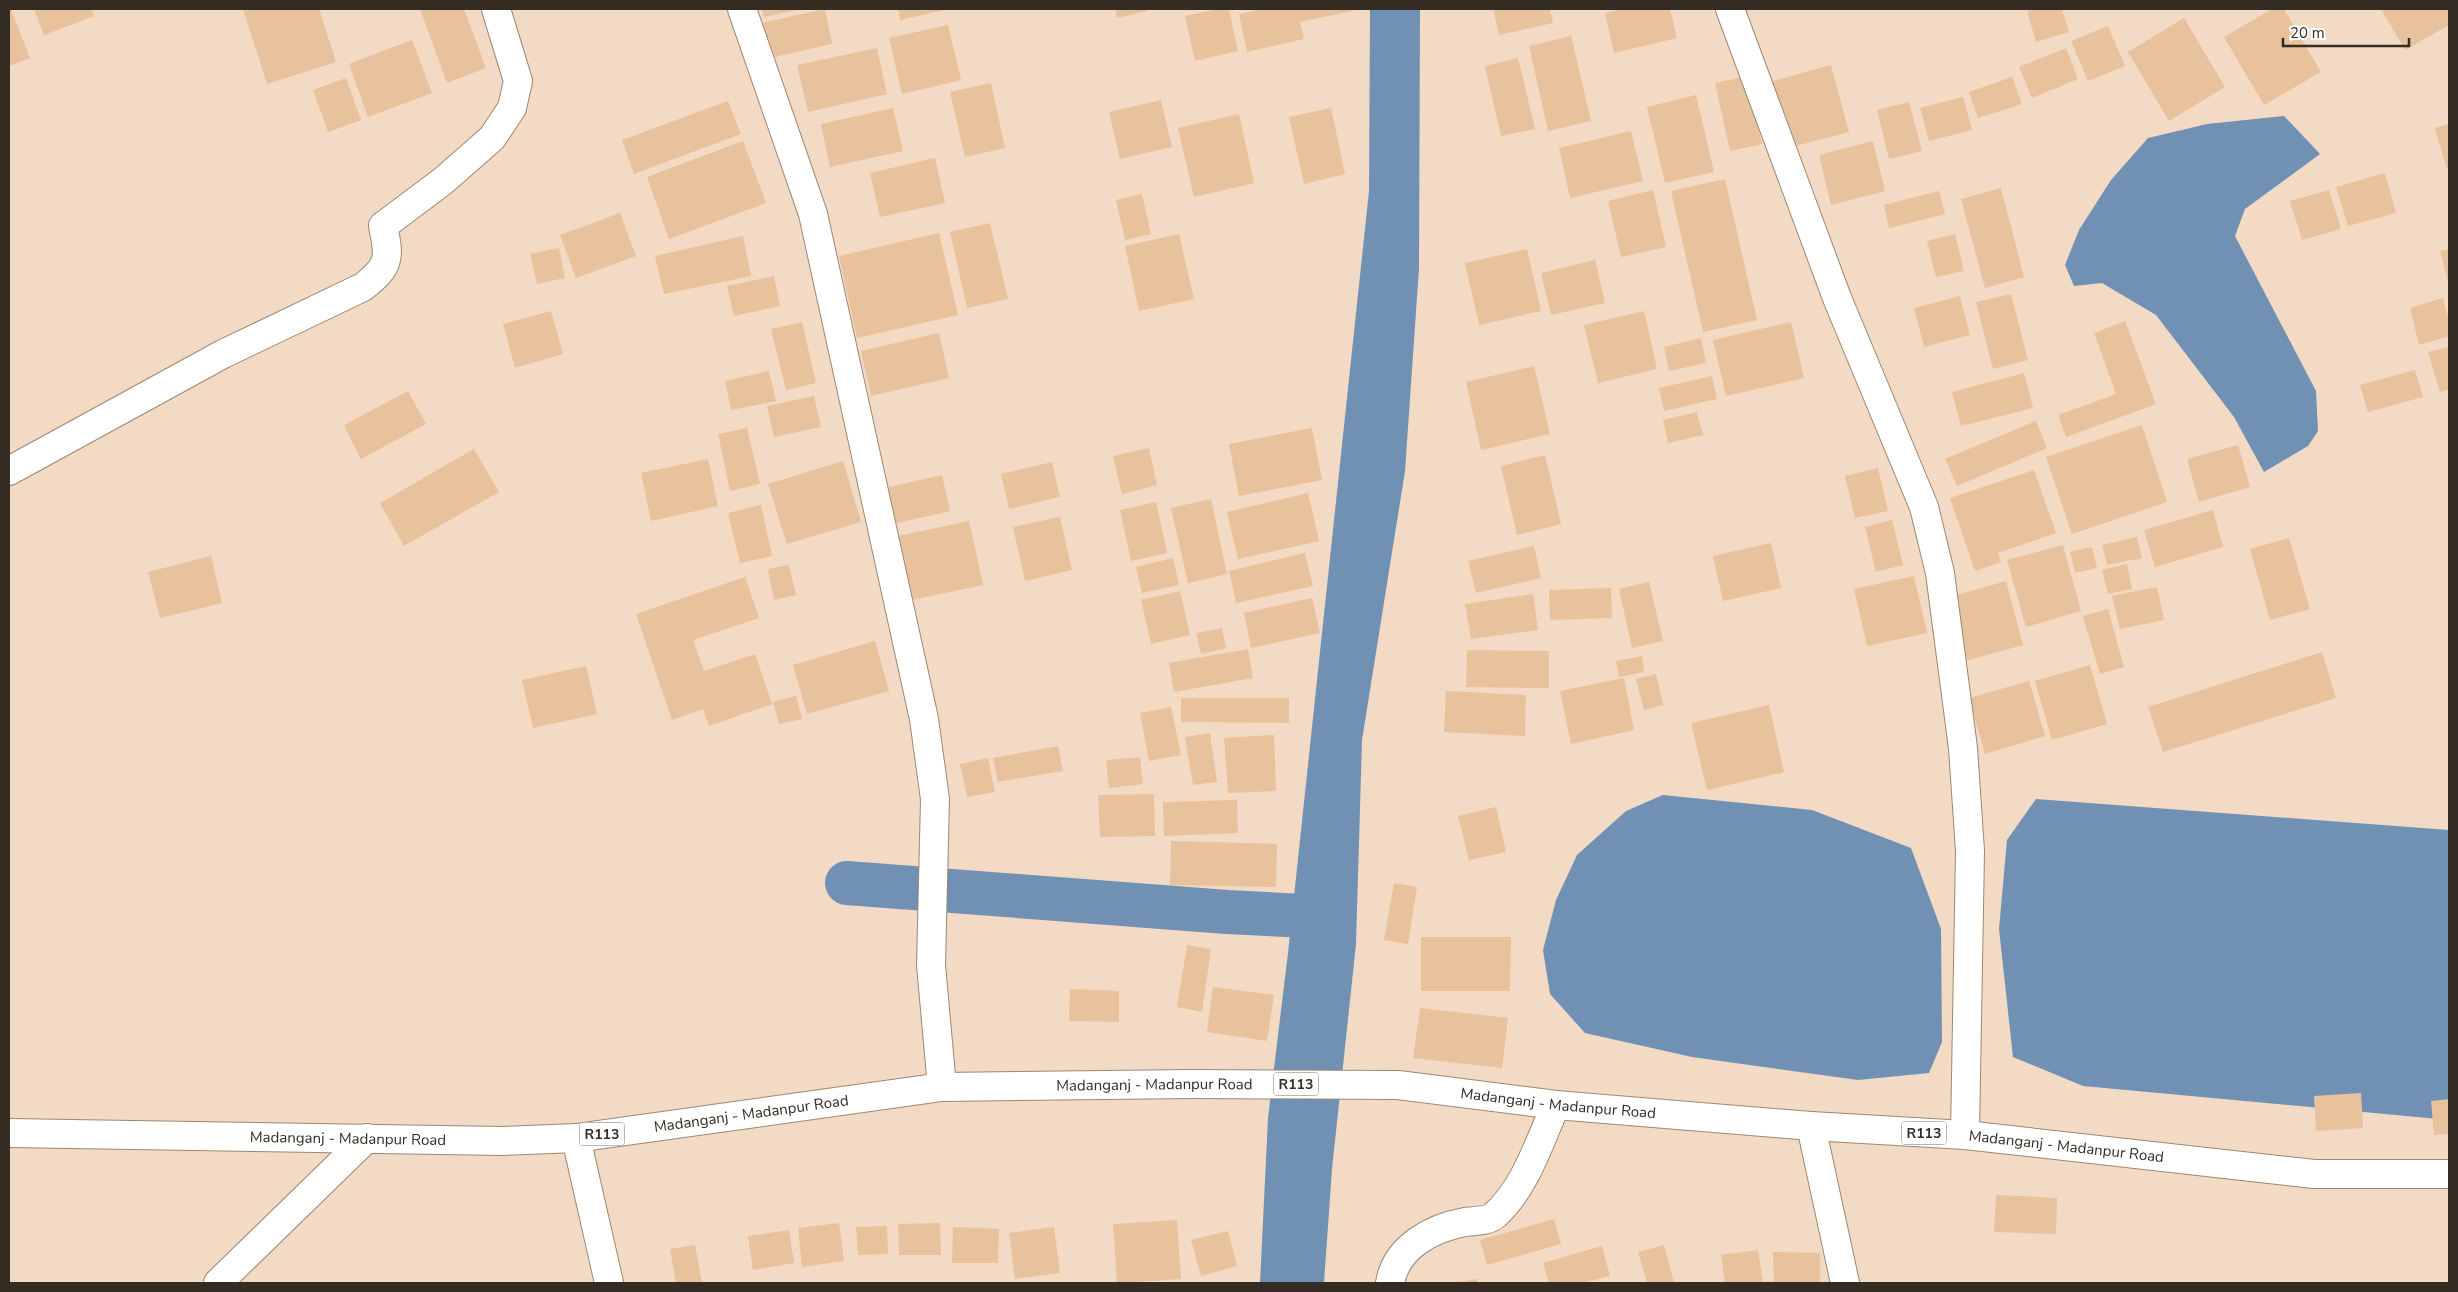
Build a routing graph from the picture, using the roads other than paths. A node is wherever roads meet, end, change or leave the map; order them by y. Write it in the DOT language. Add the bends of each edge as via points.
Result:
graph roads {
  1 [pos="496,9"];
  2 [pos="742,9"];
  3 [pos="1730,9"];
  4 [pos="9,471"];
  5 [pos="942,1087"];
  6 [pos="1556,1105"];
  7 [pos="1811,1126"];
  8 [pos="9,1133"];
  9 [pos="1965,1135"];
  10 [pos="367,1138"];
  11 [pos="576,1138"];
  12 [pos="2449,1174"];
  13 [pos="218,1283"];
  14 [pos="609,1283"];
  15 [pos="1390,1283"];
  16 [pos="1845,1283"];
  1 -- 4 [label="street" via="518,81 512,108 485,145 383,226 387,262 380,274 363,287 223,354"];
  2 -- 5 [label="street" via="813,214 924,719 935,800 931,965"];
  3 -- 9 [label="street" via="1837,298 1924,507 1940,574 1962,738 1970,851"];
  5 -- 6 [label="street, Madanganj - Madanpur Road / R113" via="1398,1085"];
  5 -- 11 [label="street, Madanganj - Madanpur Road / R113"];
  6 -- 7 [label="street, Madanganj - Madanpur Road / R113"];
  6 -- 15 [label="street" via="1519,1188 1493,1217 1452,1224 1415,1240 1392,1270"];
  7 -- 9 [label="street, Madanganj - Madanpur Road / R113"];
  7 -- 16 [label="street"];
  8 -- 10 [label="street, Madanganj - Madanpur Road / R113"];
  9 -- 12 [label="street, Madanganj - Madanpur Road / R113" via="2314,1174"];
  10 -- 11 [label="street, Madanganj - Madanpur Road / R113" via="502,1141"];
  10 -- 13 [label="street"];
  11 -- 14 [label="street"];
}
